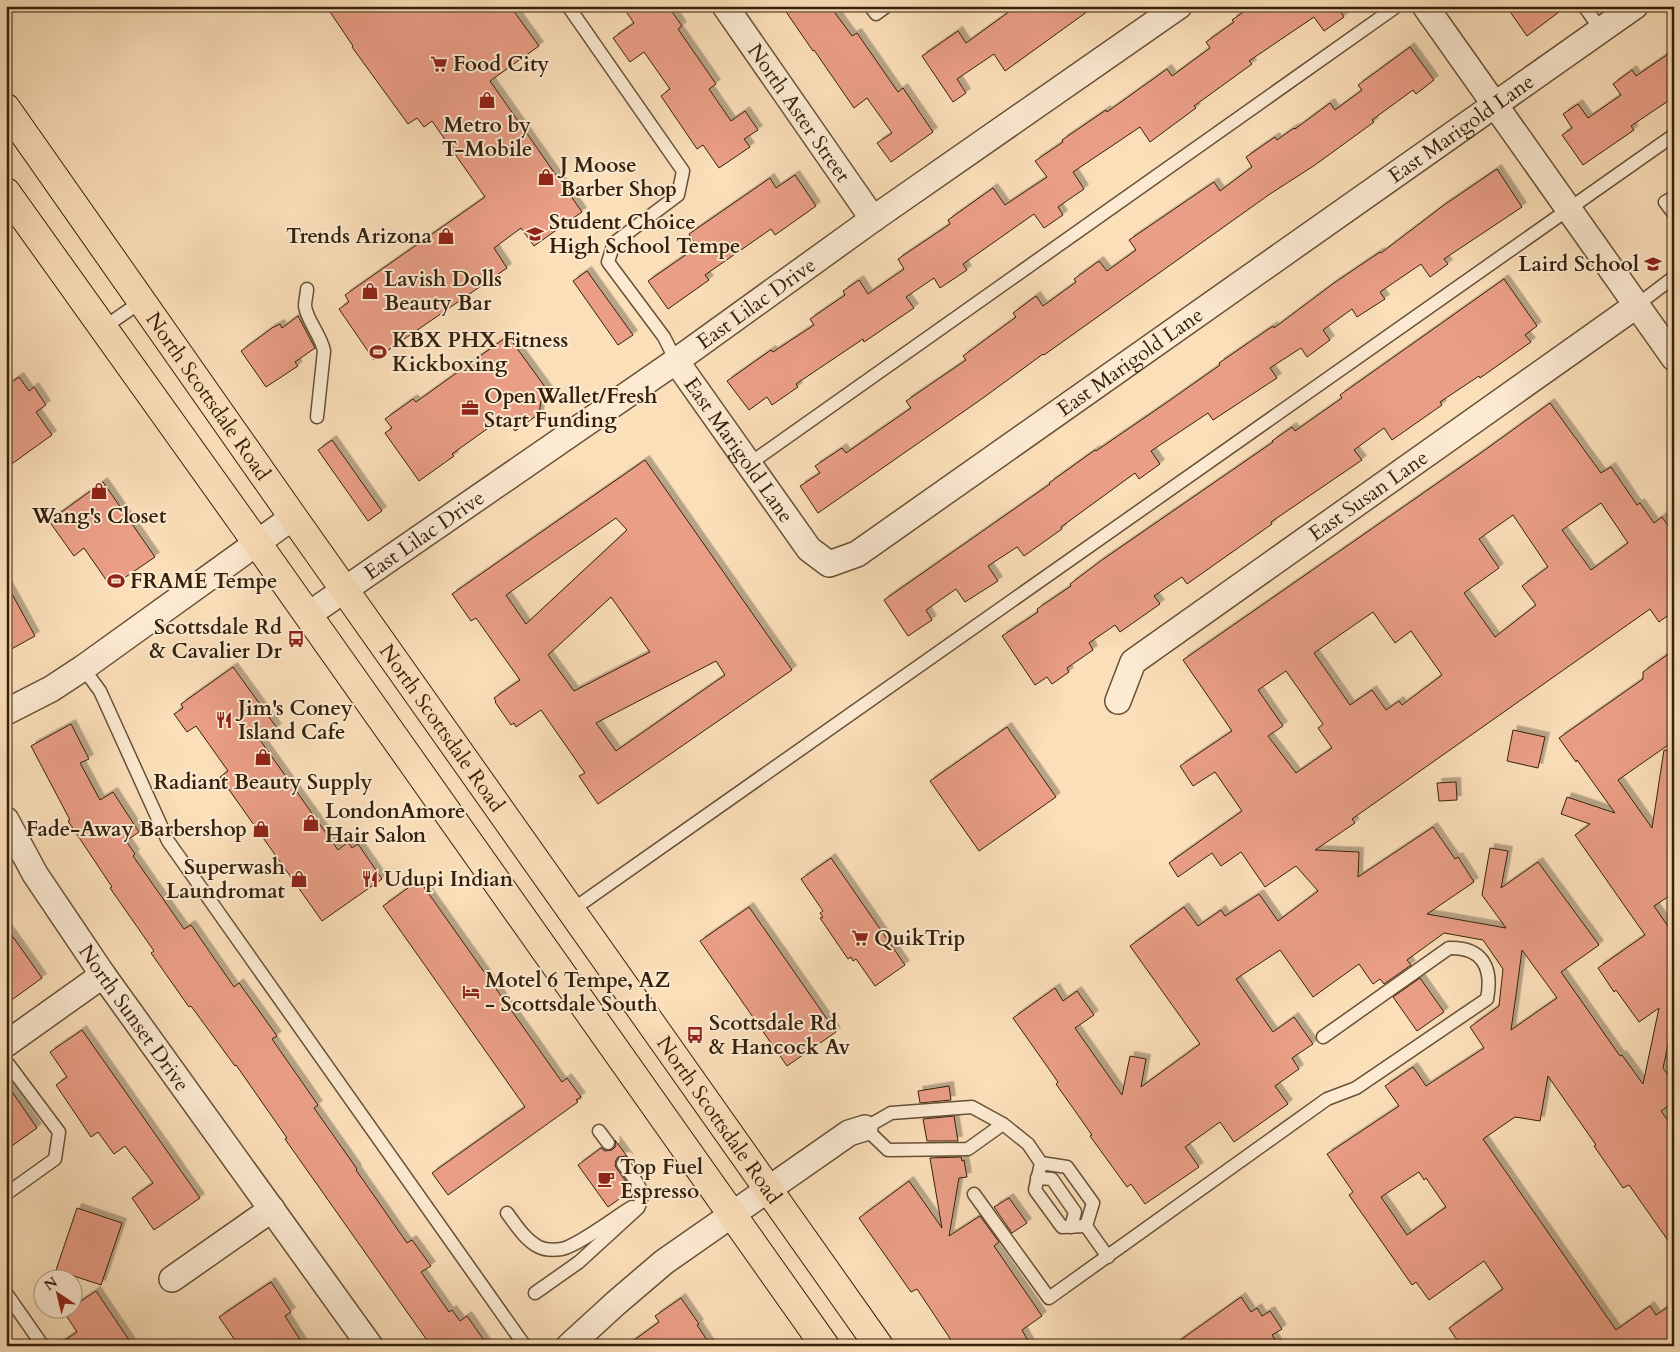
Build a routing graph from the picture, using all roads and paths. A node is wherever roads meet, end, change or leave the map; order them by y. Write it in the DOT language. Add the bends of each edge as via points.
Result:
graph roads {
  1 [pos="568,6"];
  2 [pos="726,6"];
  3 [pos="870,6"];
  4 [pos="887,6"];
  5 [pos="1179,6"];
  6 [pos="1397,6"];
  7 [pos="1425,6"];
  8 [pos="1584,6"];
  9 [pos="1635,6"];
  10 [pos="1601,30"];
  11 [pos="1494,105"];
  12 [pos="6,108"];
  13 [pos="1674,135"];
  14 [pos="6,192"];
  15 [pos="1674,197"];
  16 [pos="1568,209"];
  17 [pos="1674,214"];
  18 [pos="873,219"];
  19 [pos="1674,277"];
  20 [pos="307,289"];
  21 [pos="142,302"];
  22 [pos="1637,305"];
  23 [pos="103,328"];
  24 [pos="1674,358"];
  25 [pos="676,361"];
  26 [pos="317,417"];
  27 [pos="749,464"];
  28 [pos="293,517"];
  29 [pos="257,543"];
  30 [pos="344,589"];
  31 [pos="308,615"];
  32 [pos="83,668"];
  33 [pos="1118,701"];
  34 [pos="6,712"];
  35 [pos="6,820"];
  36 [pos="572,910"];
  37 [pos="103,975"];
  38 [pos="1323,1037"];
  39 [pos="6,1044"];
  40 [pos="6,1060"];
  41 [pos="1003,1124"];
  42 [pos="865,1128"];
  43 [pos="599,1131"];
  44 [pos="608,1143"];
  45 [pos="1041,1163"];
  46 [pos="623,1164"];
  47 [pos="1038,1178"];
  48 [pos="769,1189"];
  49 [pos="6,1194"];
  50 [pos="974,1194"];
  51 [pos="643,1200"];
  52 [pos="272,1209"];
  53 [pos="507,1213"];
  54 [pos="732,1214"];
  55 [pos="1086,1226"];
  56 [pos="1071,1227"];
  57 [pos="1108,1256"];
  58 [pos="172,1279"];
  59 [pos="6,1293"];
  60 [pos="535,1293"];
  61 [pos="43,1346"];
  62 [pos="370,1346"];
  63 [pos="525,1346"];
  64 [pos="569,1346"];
  65 [pos="824,1346"];
  66 [pos="879,1346"];
  1 -- 25 [label="lane" via="684,171 678,195 614,243 608,262 664,337"];
  2 -- 18 [label="street, North Aster Street"];
  3 -- 4 [label="lane" via="876,14"];
  5 -- 18 [label="street, East Lilac Drive"];
  6 -- 27 [label="lane"];
  7 -- 11 [label="street"];
  8 -- 10 [label="lane"];
  9 -- 10 [label="street, East Marigold Lane"];
  10 -- 11 [label="street, East Marigold Lane"];
  11 -- 16 [label="street"];
  11 -- 27 [label="street, East Marigold Lane" via="857,554 829,564 809,549"];
  12 -- 21 [label="main road, North Scottsdale Road"];
  13 -- 16 [label="lane"];
  14 -- 23 [label="main road, North Scottsdale Road"];
  15 -- 17 [label="lane" via="1665,202"];
  16 -- 22 [label="street"];
  16 -- 36 [label="lane"];
  18 -- 25 [label="street, East Lilac Drive"];
  19 -- 22 [label="lane"];
  20 -- 26 [label="lane" via="306,310 322,340 324,351"];
  21 -- 23 [label="lane"];
  21 -- 28 [label="main road, North Scottsdale Road"];
  22 -- 24 [label="street"];
  22 -- 33 [label="street, East Susan Lane" via="1133,662"];
  23 -- 29 [label="main road, North Scottsdale Road"];
  25 -- 27 [label="street, East Marigold Lane"];
  25 -- 30 [label="street, East Lilac Drive"];
  28 -- 29 [label="street"];
  28 -- 30 [label="main road, North Scottsdale Road"];
  29 -- 31 [label="main road, North Scottsdale Road"];
  29 -- 32 [label="street"];
  30 -- 31 [label="street, East Lilac Drive"];
  30 -- 36 [label="main road, North Scottsdale Road"];
  31 -- 54 [label="main road, North Scottsdale Road"];
  32 -- 34 [label="street"];
  32 -- 63 [label="lane" via="100,691 168,841"];
  35 -- 37 [label="street, North Sunset Drive" via="36,874"];
  36 -- 48 [label="main road, North Scottsdale Road"];
  37 -- 39 [label="street"];
  37 -- 52 [label="street, North Sunset Drive"];
  38 -- 57 [label="lane" via="1449,948 1475,952 1489,973 1486,999 1356,1088 1327,1099"];
  40 -- 49 [label="lane" via="60,1132 55,1159"];
  41 -- 42 [label="lane" via="972,1107 964,1107 891,1113"];
  41 -- 42 [label="lane" via="968,1149 888,1150"];
  41 -- 45 [label="lane" via="1028,1144"];
  42 -- 48 [label="street" via="849,1133"];
  43 -- 44 [label="lane"];
  45 -- 47 [label="lane"];
  45 -- 55 [label="lane" via="1067,1167 1093,1203"];
  46 -- 51 [label="lane" via="642,1192"];
  47 -- 56 [label="lane" via="1035,1190 1062,1227"];
  47 -- 56 [label="lane" via="1052,1179 1075,1212"];
  48 -- 54 [label="street"];
  48 -- 66 [label="main road, North Scottsdale Road"];
  50 -- 57 [label="lane" via="1049,1298"];
  51 -- 53 [label="lane" via="578,1241 552,1250 540,1248 530,1241"];
  51 -- 60 [label="lane" via="633,1214 579,1262"];
  52 -- 58 [label="street"];
  52 -- 62 [label="street, North Sunset Drive"];
  54 -- 64 [label="street" via="664,1262"];
  54 -- 65 [label="main road, North Scottsdale Road"];
  55 -- 56 [label="lane"];
  55 -- 57 [label="lane"];
  59 -- 61 [label="lane"];
}
